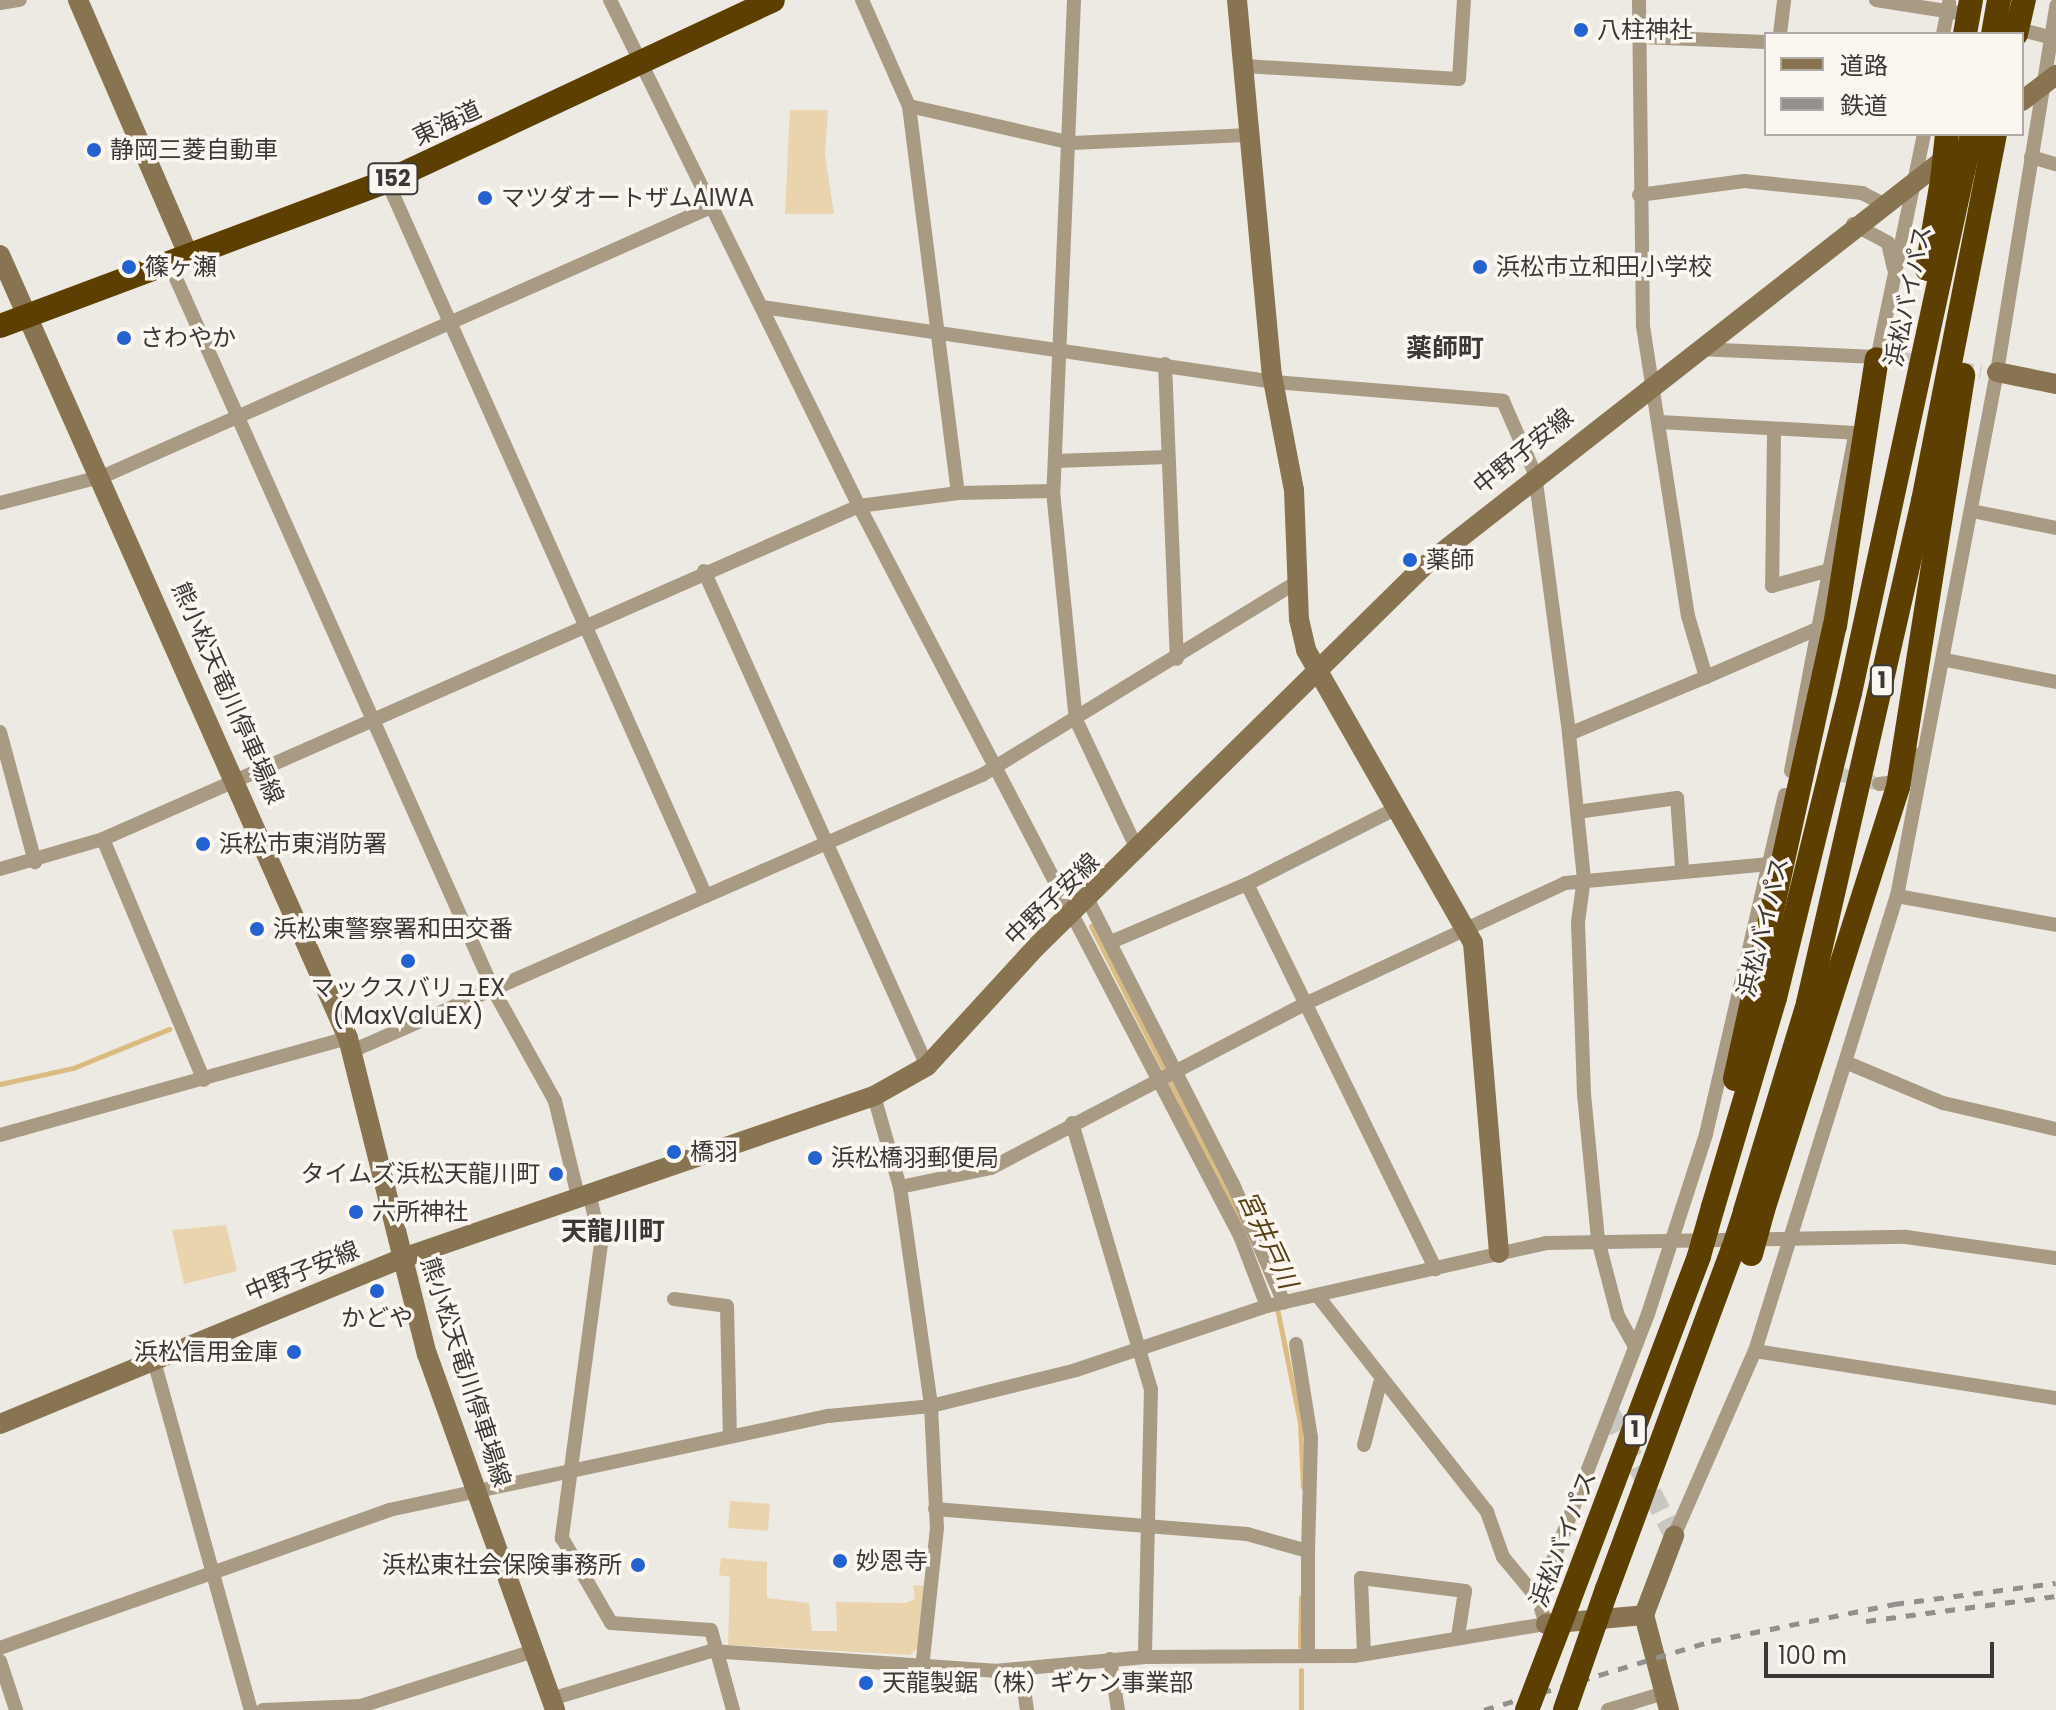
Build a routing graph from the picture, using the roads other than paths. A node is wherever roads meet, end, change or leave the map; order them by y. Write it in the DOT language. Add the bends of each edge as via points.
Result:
graph roads {
  1 [pos="20,0"];
  2 [pos="78,0"];
  3 [pos="610,0"];
  4 [pos="773,0"];
  5 [pos="862,0"];
  6 [pos="1074,0"];
  7 [pos="1237,0"];
  8 [pos="1464,0"];
  9 [pos="1639,0"];
  10 [pos="1784,0"];
  11 [pos="1876,0"];
  12 [pos="1999,0"];
  13 [pos="2024,0"];
  14 [pos="0,3"];
  15 [pos="2056,6"];
  16 [pos="1958,11"];
  17 [pos="1780,32"];
  18 [pos="1944,32"];
  19 [pos="1993,32"];
  20 [pos="2021,32"];
  21 [pos="2024,33"];
  22 [pos="1640,37"];
  23 [pos="2053,38"];
  24 [pos="1764,42"];
  25 [pos="644,64"];
  26 [pos="1245,66"];
  27 [pos="2056,75"];
  28 [pos="2039,89"];
  29 [pos="2024,100"];
  30 [pos="909,106"];
  31 [pos="1251,135"];
  32 [pos="1924,136"];
  33 [pos="1947,136"];
  34 [pos="1985,137"];
  35 [pos="1072,143"];
  36 [pos="2031,157"];
  37 [pos="2056,164"];
  38 [pos="387,181"];
  39 [pos="1915,181"];
  40 [pos="1639,195"];
  41 [pos="1882,203"];
  42 [pos="1981,206"];
  43 [pos="711,207"];
  44 [pos="1853,224"];
  45 [pos="0,255"];
  46 [pos="180,262"];
  47 [pos="1894,289"];
  48 [pos="762,307"];
  49 [pos="30,316"];
  50 [pos="451,318"];
  51 [pos="0,326"];
  52 [pos="935,327"];
  53 [pos="1061,346"];
  54 [pos="1695,349"];
  55 [pos="1887,358"];
  56 [pos="1165,364"];
  57 [pos="1989,372"];
  58 [pos="1274,382"];
  59 [pos="1652,383"];
  60 [pos="2056,384"];
  61 [pos="238,414"];
  62 [pos="1660,422"];
  63 [pos="1774,433"];
  64 [pos="1855,433"];
  65 [pos="1168,457"];
  66 [pos="1055,461"];
  67 [pos="1535,474"];
  68 [pos="104,476"];
  69 [pos="1053,491"];
  70 [pos="1889,492"];
  71 [pos="958,493"];
  72 [pos="0,503"];
  73 [pos="859,506"];
  74 [pos="1972,511"];
  75 [pos="2056,528"];
  76 [pos="704,571"];
  77 [pos="1826,571"];
  78 [pos="1299,581"];
  79 [pos="583,625"];
  80 [pos="1817,629"];
  81 [pos="1177,659"];
  82 [pos="1946,660"];
  83 [pos="1320,671"];
  84 [pos="1706,677"];
  85 [pos="2056,682"];
  86 [pos="1936,709"];
  87 [pos="374,718"];
  88 [pos="1076,720"];
  89 [pos="0,732"];
  90 [pos="1569,734"];
  91 [pos="995,767"];
  92 [pos="238,779"];
  93 [pos="1888,785"];
  94 [pos="1397,808"];
  95 [pos="1577,812"];
  96 [pos="103,839"];
  97 [pos="825,843"];
  98 [pos="1138,851"];
  99 [pos="35,862"];
  100 [pos="1770,864"];
  101 [pos="1903,866"];
  102 [pos="1682,868"];
  103 [pos="0,869"];
  104 [pos="1584,878"];
  105 [pos="1247,884"];
  106 [pos="706,896"];
  107 [pos="1897,896"];
  108 [pos="1080,904"];
  109 [pos="2056,925"];
  110 [pos="1468,931"];
  111 [pos="1111,942"];
  112 [pos="494,991"];
  113 [pos="1309,1002"];
  114 [pos="350,1044"];
  115 [pos="1850,1064"];
  116 [pos="927,1066"];
  117 [pos="1175,1071"];
  118 [pos="204,1080"];
  119 [pos="1159,1080"];
  120 [pos="874,1096"];
  121 [pos="1072,1123"];
  122 [pos="2056,1129"];
  123 [pos="0,1135"];
  124 [pos="900,1187"];
  125 [pos="584,1195"];
  126 [pos="1707,1208"];
  127 [pos="1754,1210"];
  128 [pos="1794,1236"];
  129 [pos="1598,1240"];
  130 [pos="1688,1250"];
  131 [pos="1499,1253"];
  132 [pos="2056,1258"];
  133 [pos="400,1259"];
  134 [pos="1436,1269"];
  135 [pos="1317,1295"];
  136 [pos="674,1299"];
  137 [pos="1275,1305"];
  138 [pos="1296,1344"];
  139 [pos="1140,1346"];
  140 [pos="1635,1347"];
  141 [pos="1755,1351"];
  142 [pos="154,1361"];
  143 [pos="1380,1383"];
  144 [pos="2056,1398"];
  145 [pos="931,1406"];
  146 [pos="0,1424"];
  147 [pos="730,1436"];
  148 [pos="1364,1445"];
  149 [pos="573,1470"];
  150 [pos="477,1490"];
  151 [pos="935,1509"];
  152 [pos="1148,1526"];
  153 [pos="1674,1536"];
  154 [pos="1304,1550"];
  155 [pos="213,1573"];
  156 [pos="1538,1599"];
  157 [pos="1644,1615"];
  158 [pos="1546,1624"];
  159 [pos="1458,1636"];
  160 [pos="0,1648"];
  161 [pos="533,1651"];
  162 [pos="711,1651"];
  163 [pos="1308,1654"];
  164 [pos="1364,1654"];
  165 [pos="1145,1657"];
  166 [pos="1110,1659"];
  167 [pos="923,1660"];
  168 [pos="0,1661"];
  169 [pos="1021,1669"];
  170 [pos="1667,1702"];
  171 [pos="553,1704"];
  172 [pos="16,1710"];
  173 [pos="251,1710"];
  174 [pos="263,1710"];
  175 [pos="733,1710"];
  176 [pos="1027,1710"];
  177 [pos="1118,1710"];
  178 [pos="1527,1710"];
  179 [pos="1565,1710"];
  180 [pos="1608,1710"];
  1 -- 14 [label="street"];
  2 -- 46 [label="main road"];
  3 -- 25 [label="street"];
  4 -- 25 [label="highway, 東海道 / 152"];
  5 -- 30 [label="street"];
  6 -- 35 [label="street"];
  7 -- 26 [label="main road"];
  8 -- 26 [label="street" via="1459,79"];
  9 -- 22 [label="street"];
  10 -- 17 [label="street"];
  11 -- 16 [label="street"];
  12 -- 19 [label="highway"];
  13 -- 20 [label="highway"];
  15 -- 23 [label="street"];
  16 -- 18 [label="street"];
  21 -- 23 [label="street"];
  22 -- 24 [label="street"];
  22 -- 40 [label="street"];
  23 -- 28 [label="street"];
  25 -- 38 [label="highway, 東海道 / 152"];
  25 -- 43 [label="street"];
  26 -- 31 [label="main road"];
  27 -- 28 [label="main road"];
  28 -- 29 [label="main road"];
  28 -- 36 [label="street"];
  30 -- 35 [label="street"];
  30 -- 52 [label="street"];
  31 -- 35 [label="street"];
  31 -- 58 [label="main road"];
  32 -- 39 [label="street"];
  33 -- 70 [label="highway, 1, bridge"];
  34 -- 39 [label="main road, 中野子安線"];
  34 -- 42 [label="highway, 1"];
  34 -- 70 [label="highway, 浜松バイパス / 1, bridge" via="1964,167"];
  35 -- 53 [label="street"];
  36 -- 37 [label="street"];
  36 -- 57 [label="street"];
  38 -- 46 [label="highway, 東海道 / 152"];
  38 -- 50 [label="street"];
  39 -- 41 [label="main road, 中野子安線"];
  39 -- 47 [label="street"];
  40 -- 41 [label="street" via="1744,181 1862,193"];
  40 -- 59 [label="street"];
  41 -- 44 [label="main road, 中野子安線"];
  42 -- 93 [label="highway, 1" via="1970,331 1910,727"];
  42 -- 127 [label="highway, 1" via="1923,501 1808,1003"];
  43 -- 48 [label="street"];
  43 -- 50 [label="street"];
  44 -- 47 [label="street" via="1888,243"];
  44 -- 54 [label="main road, 中野子安線"];
  45 -- 49 [label="main road, 熊小松天竜川停車場線"];
  46 -- 49 [label="highway, 東海道 / 152"];
  46 -- 61 [label="street"];
  47 -- 55 [label="street"];
  48 -- 52 [label="street"];
  48 -- 73 [label="street"];
  49 -- 51 [label="highway, 東海道 / 152"];
  49 -- 68 [label="main road, 熊小松天竜川停車場線"];
  50 -- 61 [label="street"];
  50 -- 79 [label="street"];
  52 -- 53 [label="street"];
  52 -- 71 [label="street"];
  53 -- 56 [label="street"];
  53 -- 66 [label="street"];
  54 -- 55 [label="street"];
  54 -- 59 [label="main road, 中野子安線"];
  55 -- 64 [label="street"];
  55 -- 126 [label="highway" via="1760,981"];
  56 -- 58 [label="street"];
  56 -- 65 [label="street"];
  57 -- 60 [label="main road"];
  57 -- 74 [label="street"];
  58 -- 67 [label="street" via="1503,401"];
  58 -- 78 [label="main road" via="1294,490"];
  59 -- 62 [label="street"];
  59 -- 67 [label="main road, 中野子安線"];
  61 -- 68 [label="street"];
  61 -- 87 [label="street"];
  62 -- 63 [label="street"];
  62 -- 84 [label="street" via="1688,616"];
  63 -- 64 [label="street"];
  63 -- 77 [label="street" via="1772,586"];
  64 -- 77 [label="street"];
  65 -- 66 [label="street"];
  65 -- 81 [label="street"];
  66 -- 69 [label="street"];
  67 -- 83 [label="main road, 中野子安線" via="1423,567"];
  67 -- 90 [label="street"];
  68 -- 72 [label="street"];
  68 -- 92 [label="main road, 熊小松天竜川停車場線"];
  69 -- 71 [label="street"];
  69 -- 88 [label="street"];
  70 -- 126 [label="highway, 浜松バイパス / 1" via="1805,876"];
  71 -- 73 [label="street"];
  73 -- 76 [label="street"];
  73 -- 91 [label="street"];
  74 -- 75 [label="street"];
  74 -- 82 [label="street"];
  76 -- 79 [label="street"];
  76 -- 97 [label="street"];
  77 -- 80 [label="street"];
  78 -- 81 [label="street"];
  78 -- 83 [label="main road" via="1306,650"];
  79 -- 87 [label="street"];
  79 -- 106 [label="street"];
  80 -- 84 [label="street"];
  80 -- 100 [label="street" via="1796,764"];
  81 -- 88 [label="street"];
  82 -- 85 [label="street"];
  82 -- 86 [label="street"];
  83 -- 94 [label="main road"];
  83 -- 98 [label="main road, 中野子安線"];
  84 -- 90 [label="street"];
  86 -- 93 [label="street" via="1910,780"];
  86 -- 101 [label="street"];
  87 -- 92 [label="street"];
  87 -- 112 [label="street"];
  88 -- 91 [label="street"];
  88 -- 98 [label="street"];
  89 -- 99 [label="street"];
  90 -- 95 [label="street"];
  91 -- 97 [label="street"];
  91 -- 108 [label="street"];
  92 -- 96 [label="street"];
  92 -- 114 [label="main road, 熊小松天竜川停車場線"];
  93 -- 101 [label="street"];
  93 -- 127 [label="highway"];
  94 -- 105 [label="street"];
  94 -- 110 [label="main road"];
  95 -- 102 [label="street" via="1677,798"];
  95 -- 104 [label="street"];
  96 -- 99 [label="street"];
  96 -- 118 [label="street"];
  97 -- 106 [label="street"];
  97 -- 116 [label="street"];
  98 -- 108 [label="main road, 中野子安線"];
  99 -- 103 [label="street"];
  100 -- 102 [label="street"];
  100 -- 130 [label="street"];
  101 -- 107 [label="street"];
  102 -- 104 [label="street"];
  104 -- 110 [label="street"];
  104 -- 129 [label="street" via="1578,922 1584,1094"];
  105 -- 111 [label="street"];
  105 -- 113 [label="street"];
  106 -- 112 [label="street"];
  107 -- 109 [label="street"];
  107 -- 115 [label="street"];
  108 -- 111 [label="street"];
  108 -- 116 [label="main road, 中野子安線"];
  108 -- 119 [label="street"];
  110 -- 113 [label="street"];
  110 -- 131 [label="main road"];
  111 -- 117 [label="street"];
  112 -- 114 [label="street"];
  112 -- 125 [label="street" via="555,1101"];
  113 -- 117 [label="street"];
  113 -- 134 [label="street"];
  114 -- 118 [label="street"];
  114 -- 133 [label="main road, 熊小松天竜川停車場線"];
  115 -- 122 [label="street" via="1943,1103"];
  115 -- 128 [label="street"];
  116 -- 120 [label="main road, 中野子安線"];
  117 -- 119 [label="street"];
  117 -- 137 [label="street"];
  118 -- 123 [label="street"];
  119 -- 121 [label="street"];
  119 -- 137 [label="street"];
  120 -- 124 [label="street"];
  120 -- 125 [label="main road, 中野子安線"];
  121 -- 124 [label="street" via="991,1168"];
  121 -- 139 [label="street"];
  124 -- 145 [label="street"];
  125 -- 133 [label="main road, 中野子安線"];
  125 -- 149 [label="street" via="601,1244"];
  126 -- 130 [label="highway, 浜松バイパス"];
  127 -- 179 [label="highway, 1, bridge"];
  128 -- 130 [label="street"];
  128 -- 132 [label="street" via="1906,1237"];
  128 -- 141 [label="street"];
  129 -- 130 [label="street"];
  129 -- 131 [label="street"];
  129 -- 140 [label="street" via="1618,1316"];
  130 -- 140 [label="street"];
  130 -- 178 [label="highway, 浜松バイパス / 1, bridge" via="1685,1302"];
  131 -- 134 [label="street"];
  133 -- 142 [label="main road, 中野子安線"];
  133 -- 150 [label="main road, 熊小松天竜川停車場線"];
  134 -- 135 [label="street"];
  135 -- 137 [label="street"];
  135 -- 143 [label="street"];
  136 -- 147 [label="street" via="727,1306"];
  137 -- 139 [label="street"];
  138 -- 154 [label="street" via="1311,1438"];
  139 -- 145 [label="street"];
  139 -- 152 [label="street" via="1153,1414"];
  140 -- 156 [label="street"];
  141 -- 144 [label="street"];
  141 -- 153 [label="street"];
  142 -- 146 [label="main road, 中野子安線"];
  142 -- 155 [label="street"];
  143 -- 148 [label="street"];
  143 -- 156 [label="street" via="1487,1512 1503,1557"];
  145 -- 147 [label="street"];
  145 -- 151 [label="street"];
  147 -- 149 [label="street"];
  149 -- 150 [label="street"];
  149 -- 162 [label="street" via="562,1538 611,1623 711,1630"];
  150 -- 155 [label="street" via="389,1510"];
  150 -- 161 [label="main road, 熊小松天竜川停車場線"];
  151 -- 152 [label="street"];
  151 -- 167 [label="street" via="934,1601"];
  152 -- 154 [label="street" via="1247,1534"];
  152 -- 165 [label="street"];
  153 -- 157 [label="main road"];
  154 -- 163 [label="street"];
  155 -- 160 [label="street"];
  155 -- 173 [label="street"];
  156 -- 158 [label="street"];
  157 -- 158 [label="main road"];
  157 -- 170 [label="main road"];
  158 -- 159 [label="street"];
  159 -- 164 [label="street"];
  159 -- 164 [label="street" via="1465,1591 1361,1578"];
  161 -- 171 [label="main road, 熊小松天竜川停車場線"];
  161 -- 174 [label="street" via="361,1706"];
  162 -- 167 [label="street"];
  162 -- 171 [label="street"];
  162 -- 175 [label="street"];
  163 -- 164 [label="street"];
  163 -- 165 [label="street"];
  165 -- 166 [label="street"];
  166 -- 169 [label="street"];
  166 -- 177 [label="street"];
  167 -- 169 [label="street"];
  168 -- 172 [label="street"];
  169 -- 176 [label="street"];
  170 -- 180 [label="street"];
}
